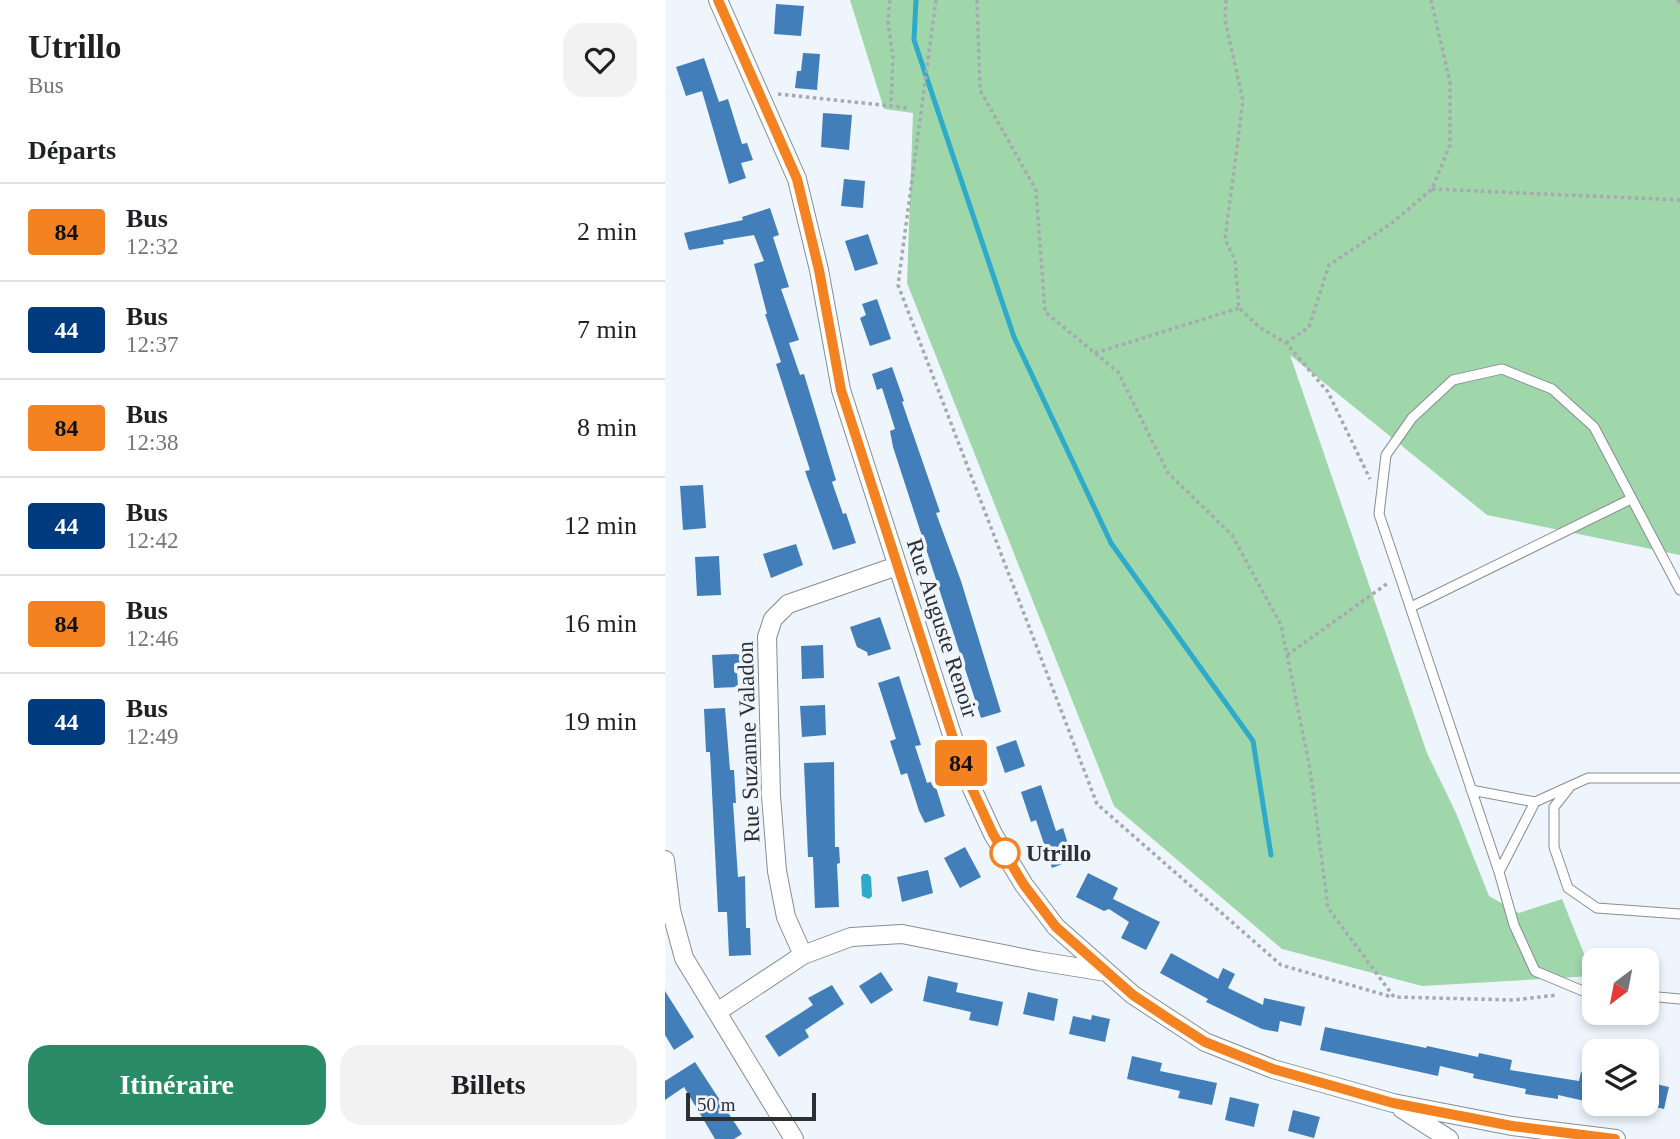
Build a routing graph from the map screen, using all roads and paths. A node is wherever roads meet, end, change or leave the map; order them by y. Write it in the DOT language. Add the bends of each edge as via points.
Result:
graph roads {
  1 [pos="718,0"];
  2 [pos="890,0"];
  3 [pos="936,0"];
  4 [pos="977,0"];
  5 [pos="1226,0"];
  6 [pos="1431,0"];
  7 [pos="1678,0"];
  8 [pos="1680,6"];
  9 [pos="758,93"];
  10 [pos="891,105"];
  11 [pos="910,108"];
  12 [pos="1432,189"];
  13 [pos="1680,200"];
  14 [pos="1239,308"];
  15 [pos="1286,343"];
  16 [pos="1095,353"];
  17 [pos="1631,499"];
  18 [pos="1381,502"];
  19 [pos="897,566"];
  20 [pos="1400,575"];
  21 [pos="1680,590"];
  22 [pos="1411,607"];
  23 [pos="1287,655"];
  24 [pos="1680,778"];
  25 [pos="1571,786"];
  26 [pos="1471,790"];
  27 [pos="1535,802"];
  28 [pos="665,860"];
  29 [pos="1499,872"];
  30 [pos="666,885"];
  31 [pos="1680,914"];
  32 [pos="803,955"];
  33 [pos="1106,972"];
  34 [pos="1582,991"];
  35 [pos="1582,991"];
  36 [pos="1394,997"];
  37 [pos="1659,997"];
  38 [pos="1680,999"];
  39 [pos="717,1012"];
  40 [pos="1393,1103"];
  41 [pos="794,1139"];
  42 [pos="1449,1139"];
  43 [pos="1616,1139"];
  1 -- 9 [label="street, Rue Auguste Renoir"];
  2 -- 10 [label="path"];
  3 -- 36 [label="path" via="898,285 1097,804 1281,965"];
  4 -- 16 [label="path" via="980,90 1036,190 1045,312"];
  5 -- 14 [label="path" via="1225,20 1243,101 1226,239 1235,260"];
  6 -- 12 [label="path" via="1450,82 1450,145"];
  7 -- 8 [label="path"];
  9 -- 10 [label="path"];
  9 -- 19 [label="street, Rue Auguste Renoir" via="797,179 841,390"];
  10 -- 11 [label="path"];
  12 -- 13 [label="path"];
  12 -- 15 [label="path" via="1392,223 1329,265 1309,327"];
  14 -- 15 [label="path"];
  14 -- 16 [label="path"];
  15 -- 18 [label="path" via="1328,392"];
  16 -- 23 [label="path" via="1118,372 1168,473 1232,535 1282,625"];
  17 -- 18 [label="lane" via="1594,427 1552,389 1501,369 1453,380 1412,418 1386,455"];
  17 -- 21 [label="lane"];
  17 -- 22 [label="lane"];
  18 -- 20 [label="lane" via="1379,514"];
  19 -- 32 [label="street, Rue Suzanne Valadon" via="788,604 772,619 767,637 777,871 786,917"];
  19 -- 33 [label="street, Rue Auguste Renoir" via="963,769 993,834 1056,927"];
  20 -- 22 [label="lane"];
  20 -- 23 [label="path"];
  22 -- 26 [label="lane"];
  23 -- 36 [label="path" via="1310,769 1328,908"];
  24 -- 25 [label="lane" via="1588,778"];
  25 -- 27 [label="lane"];
  25 -- 31 [label="lane" via="1555,807 1554,847 1568,888 1597,908"];
  26 -- 27 [label="lane"];
  26 -- 29 [label="lane"];
  27 -- 29 [label="lane"];
  28 -- 30 [label="street"];
  29 -- 35 [label="lane" via="1514,925 1535,971"];
  30 -- 39 [label="street" via="684,958"];
  32 -- 33 [label="street" via="852,937 902,934"];
  32 -- 39 [label="street"];
  33 -- 40 [label="street, Rue Auguste Renoir" via="1205,1042 1273,1069"];
  34 -- 36 [label="path" via="1514,1000"];
  37 -- 38 [label="lane"];
  39 -- 41 [label="street"];
  40 -- 42 [label="street, Rue Auguste Renoir"];
  40 -- 43 [label="street, Rue Auguste Renoir" via="1512,1126"];
}
